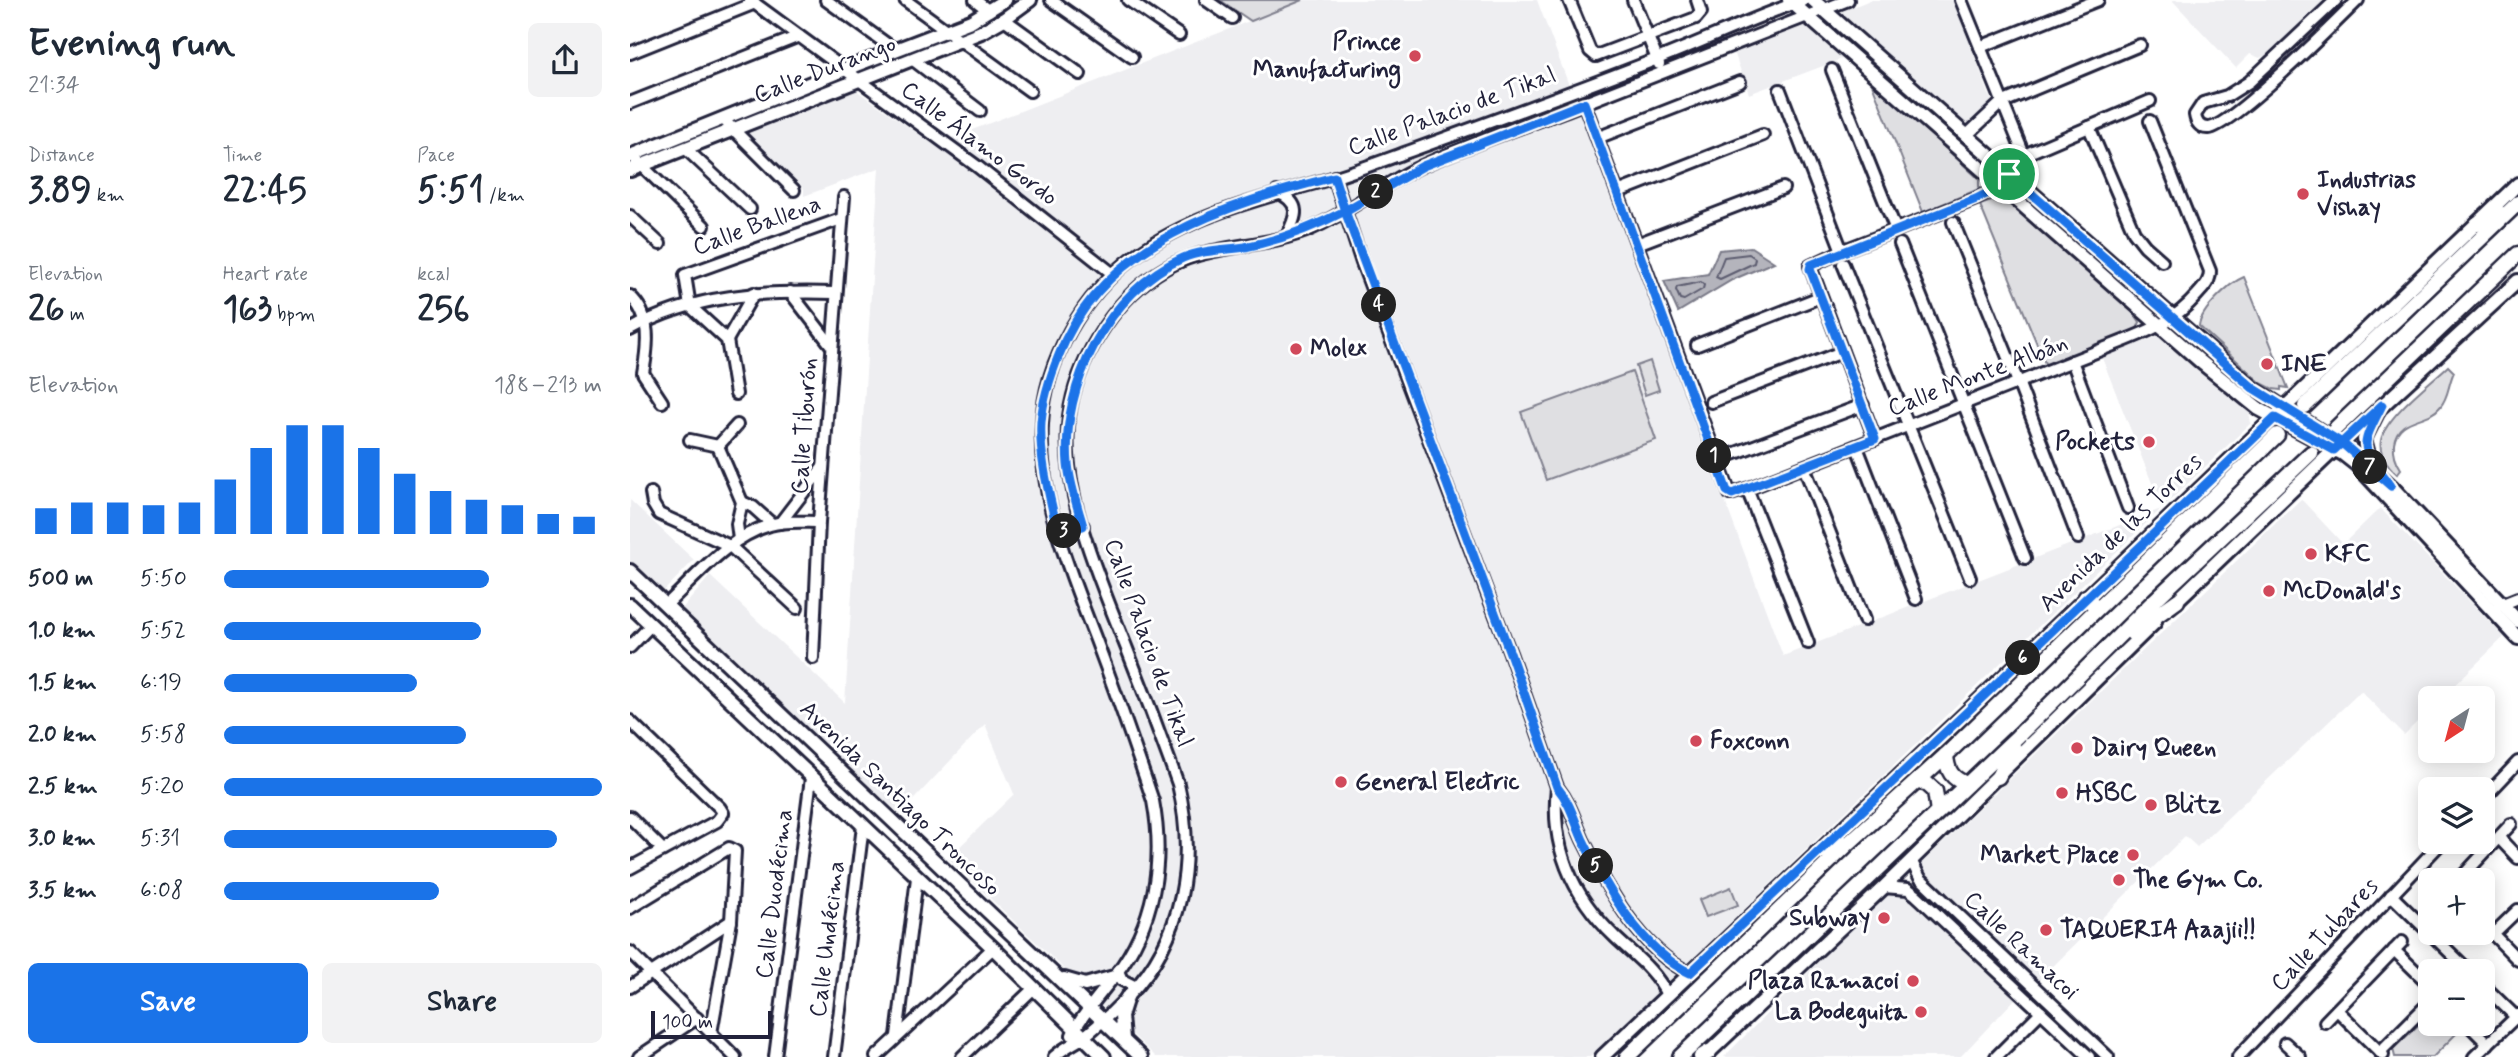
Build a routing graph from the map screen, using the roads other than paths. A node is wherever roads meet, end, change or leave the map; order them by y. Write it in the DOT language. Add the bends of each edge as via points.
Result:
graph roads {
  1 [pos="826,0"];
  2 [pos="905,0"];
  3 [pos="975,0"];
  4 [pos="1005,0"];
  5 [pos="1030,0"];
  6 [pos="1051,0"];
  7 [pos="1128,0"];
  8 [pos="1206,0"];
  9 [pos="1569,0"];
  10 [pos="1633,0"];
  11 [pos="1697,0"];
  12 [pos="1813,0"];
  13 [pos="1848,0"];
  14 [pos="1961,0"];
  15 [pos="2098,0"];
  16 [pos="2336,0"];
  17 [pos="2358,0"];
  18 [pos="1795,1"];
  19 [pos="752,2"];
  20 [pos="1824,9"];
  21 [pos="989,11"];
  22 [pos="1806,15"];
  23 [pos="1232,18"];
  24 [pos="1004,19"];
  25 [pos="947,31"];
  26 [pos="1179,35"];
  27 [pos="799,36"];
  28 [pos="1648,38"];
  29 [pos="961,40"];
  30 [pos="2140,45"];
  31 [pos="1980,47"];
  32 [pos="895,50"];
  33 [pos="630,53"];
  34 [pos="1132,57"];
  35 [pos="912,59"];
  36 [pos="1657,59"];
  37 [pos="1832,69"];
  38 [pos="843,70"];
  39 [pos="1662,73"];
  40 [pos="1080,74"];
  41 [pos="858,80"];
  42 [pos="1740,82"];
  43 [pos="1780,90"];
  44 [pos="1030,91"];
  45 [pos="2150,101"];
  46 [pos="630,103"];
  47 [pos="1584,103"];
  48 [pos="2001,103"];
  49 [pos="980,111"];
  50 [pos="2150,121"];
  51 [pos="728,124"];
  52 [pos="2090,127"];
  53 [pos="1763,135"];
  54 [pos="1966,136"];
  55 [pos="1597,138"];
  56 [pos="685,148"];
  57 [pos="633,162"];
  58 [pos="2009,174"];
  59 [pos="1334,177"];
  60 [pos="1998,184"];
  61 [pos="2518,184"];
  62 [pos="1783,188"];
  63 [pos="794,190"];
  64 [pos="1277,192"];
  65 [pos="1618,192"];
  66 [pos="844,197"];
  67 [pos="2514,207"];
  68 [pos="750,209"];
  69 [pos="1345,211"];
  70 [pos="630,216"];
  71 [pos="841,219"];
  72 [pos="1953,222"];
  73 [pos="2477,224"];
  74 [pos="704,226"];
  75 [pos="1896,230"];
  76 [pos="1286,237"];
  77 [pos="660,244"];
  78 [pos="1637,244"];
  79 [pos="1900,244"];
  80 [pos="1842,251"];
  81 [pos="2518,254"];
  82 [pos="2162,261"];
  83 [pos="1843,264"];
  84 [pos="1113,274"];
  85 [pos="2518,281"];
  86 [pos="790,292"];
  87 [pos="754,293"];
  88 [pos="835,293"];
  89 [pos="1820,297"];
  90 [pos="633,298"];
  91 [pos="690,306"];
  92 [pos="2173,318"];
  93 [pos="645,321"];
  94 [pos="2161,325"];
  95 [pos="630,330"];
  96 [pos="727,340"];
  97 [pos="831,345"];
  98 [pos="1697,345"];
  99 [pos="1842,352"];
  100 [pos="2072,362"];
  101 [pos="630,369"];
  102 [pos="643,373"];
  103 [pos="2018,382"];
  104 [pos="736,394"];
  105 [pos="662,402"];
  106 [pos="1711,402"];
  107 [pos="1964,403"];
  108 [pos="1863,405"];
  109 [pos="2382,405"];
  110 [pos="2305,406"];
  111 [pos="2279,413"];
  112 [pos="737,425"];
  113 [pos="1909,425"];
  114 [pos="2336,428"];
  115 [pos="2277,435"];
  116 [pos="1875,439"];
  117 [pos="690,440"];
  118 [pos="718,446"];
  119 [pos="2338,446"];
  120 [pos="1857,447"];
  121 [pos="2311,453"];
  122 [pos="1733,454"];
  123 [pos="823,467"];
  124 [pos="1804,467"];
  125 [pos="2391,486"];
  126 [pos="1748,489"];
  127 [pos="651,494"];
  128 [pos="741,502"];
  129 [pos="2128,508"];
  130 [pos="819,522"];
  131 [pos="776,524"];
  132 [pos="1083,526"];
  133 [pos="1058,533"];
  134 [pos="2078,538"];
  135 [pos="735,542"];
  136 [pos="2025,558"];
  137 [pos="630,571"];
  138 [pos="1970,578"];
  139 [pos="2086,597"];
  140 [pos="1916,598"];
  141 [pos="2518,598"];
  142 [pos="2177,600"];
  143 [pos="630,605"];
  144 [pos="666,605"];
  145 [pos="2495,607"];
  146 [pos="797,608"];
  147 [pos="2097,608"];
  148 [pos="1864,620"];
  149 [pos="2518,621"];
  150 [pos="651,625"];
  151 [pos="2518,638"];
  152 [pos="1808,643"];
  153 [pos="630,647"];
  154 [pos="2099,657"];
  155 [pos="813,658"];
  156 [pos="630,721"];
  157 [pos="2017,737"];
  158 [pos="1946,755"];
  159 [pos="2518,762"];
  160 [pos="1998,777"];
  161 [pos="811,778"];
  162 [pos="1917,782"];
  163 [pos="1967,784"];
  164 [pos="2495,786"];
  165 [pos="1557,787"];
  166 [pos="1938,812"];
  167 [pos="630,817"];
  168 [pos="2511,824"];
  169 [pos="863,826"];
  170 [pos="2498,838"];
  171 [pos="1850,842"];
  172 [pos="663,850"];
  173 [pos="1817,853"];
  174 [pos="2431,854"];
  175 [pos="2518,858"];
  176 [pos="1911,860"];
  177 [pos="2470,868"];
  178 [pos="630,869"];
  179 [pos="917,878"];
  180 [pos="1920,878"];
  181 [pos="1884,887"];
  182 [pos="1908,889"];
  183 [pos="2392,895"];
  184 [pos="630,908"];
  185 [pos="2518,910"];
  186 [pos="731,921"];
  187 [pos="2495,932"];
  188 [pos="2495,936"];
  189 [pos="993,948"];
  190 [pos="630,952"];
  191 [pos="2457,959"];
  192 [pos="2518,960"];
  193 [pos="2418,970"];
  194 [pos="650,973"];
  195 [pos="1690,973"];
  196 [pos="1116,974"];
  197 [pos="1057,976"];
  198 [pos="630,986"];
  199 [pos="1136,987"];
  200 [pos="1034,988"];
  201 [pos="1667,995"];
  202 [pos="2495,996"];
  203 [pos="1127,997"];
  204 [pos="1091,1009"];
  205 [pos="2337,1010"];
  206 [pos="2041,1012"];
  207 [pos="2418,1015"];
  208 [pos="2517,1017"];
  209 [pos="696,1018"];
  210 [pos="1102,1019"];
  211 [pos="2325,1022"];
  212 [pos="711,1033"];
  213 [pos="1079,1033"];
  214 [pos="897,1036"];
  215 [pos="2480,1036"];
  216 [pos="1123,1039"];
  217 [pos="2285,1043"];
  218 [pos="2488,1044"];
  219 [pos="2383,1054"];
  220 [pos="1705,1055"];
  221 [pos="2085,1055"];
  222 [pos="639,1057"];
  223 [pos="735,1057"];
  224 [pos="775,1057"];
  225 [pos="834,1057"];
  226 [pos="876,1057"];
  227 [pos="962,1057"];
  228 [pos="1054,1057"];
  229 [pos="1104,1057"];
  230 [pos="1141,1057"];
  231 [pos="1602,1057"];
  232 [pos="1627,1057"];
  233 [pos="1680,1057"];
  234 [pos="1996,1057"];
  235 [pos="2108,1057"];
  236 [pos="2238,1057"];
  237 [pos="2298,1057"];
  238 [pos="2474,1057"];
  1 -- 32 [label="street"];
  2 -- 25 [label="street"];
  3 -- 21 [label="street"];
  4 -- 21 [label="main road, Calle Durango"];
  5 -- 24 [label="main road, Calle Durango"];
  6 -- 34 [label="street"];
  7 -- 26 [label="street"];
  8 -- 23 [label="street"];
  9 -- 28 [label="street" via="1593,56"];
  10 -- 28 [label="street"];
  11 -- 28 [label="street" via="1700,16"];
  12 -- 20 [label="main road"];
  13 -- 20 [label="street, Calle Palacio de Tikal"];
  14 -- 31 [label="street"];
  15 -- 31 [label="street"];
  16 -- 17 [label="street" via="2237,91 2203,103 2195,115 2198,123 2211,127 2243,106"];
  18 -- 22 [label="main road"];
  18 -- 36 [label="street, Calle Palacio de Tikal"];
  19 -- 27 [label="street, Calle Álamo Gordo"];
  19 -- 33 [label="street"];
  20 -- 22 [label="street, Calle Palacio de Tikal"];
  20 -- 54 [label="main road"];
  21 -- 25 [label="main road, Calle Durango"];
  22 -- 39 [label="street, Calle Palacio de Tikal"];
  22 -- 60 [label="main road"];
  24 -- 29 [label="main road, Calle Durango"];
  24 -- 40 [label="street"];
  25 -- 29 [label="street"];
  25 -- 32 [label="main road, Calle Durango"];
  27 -- 38 [label="street, Calle Álamo Gordo"];
  27 -- 46 [label="street"];
  28 -- 36 [label="street"];
  29 -- 35 [label="main road, Calle Durango"];
  29 -- 44 [label="street"];
  30 -- 48 [label="street"];
  31 -- 48 [label="street"];
  32 -- 38 [label="main road, Calle Durango"];
  35 -- 41 [label="main road, Calle Durango"];
  35 -- 49 [label="street"];
  36 -- 39 [label="street"];
  36 -- 59 [label="street, Calle Palacio de Tikal"];
  37 -- 75 [label="street"];
  38 -- 41 [label="street, Calle Álamo Gordo"];
  38 -- 51 [label="main road, Calle Durango"];
  39 -- 47 [label="street, Calle Palacio de Tikal"];
  41 -- 51 [label="main road, Calle Durango"];
  41 -- 84 [label="street, Calle Álamo Gordo"];
  42 -- 55 [label="street"];
  43 -- 80 [label="street"];
  45 -- 52 [label="street"];
  47 -- 55 [label="street"];
  47 -- 69 [label="street, Calle Palacio de Tikal" via="1423,166"];
  48 -- 52 [label="street" via="2024,155"];
  48 -- 54 [label="street"];
  50 -- 92 [label="street, Calle Monte Albán" via="2210,271 2206,285"];
  51 -- 56 [label="main road, Calle Durango"];
  51 -- 57 [label="main road, Calle Durango"];
  51 -- 63 [label="street"];
  52 -- 82 [label="street" via="2134,232"];
  53 -- 65 [label="street"];
  54 -- 58 [label="main road"];
  55 -- 65 [label="street"];
  56 -- 57 [label="main road, Calle Durango"];
  56 -- 68 [label="street"];
  57 -- 74 [label="street"];
  58 -- 60 [label="street"];
  58 -- 92 [label="main road"];
  59 -- 64 [label="street, Calle Palacio de Tikal"];
  59 -- 69 [label="street"];
  60 -- 75 [label="street" via="1976,199"];
  60 -- 94 [label="main road"];
  61 -- 73 [label="main road, Avenida de las Torres"];
  62 -- 78 [label="street"];
  64 -- 76 [label="street" via="1290,199 1296,215"];
  64 -- 84 [label="street, Calle Palacio de Tikal" via="1183,229"];
  65 -- 78 [label="street"];
  66 -- 71 [label="street, Calle Tiburón"];
  67 -- 73 [label="highway"];
  67 -- 110 [label="highway"];
  69 -- 76 [label="street, Calle Palacio de Tikal"];
  69 -- 165 [label="street"];
  70 -- 77 [label="street"];
  71 -- 88 [label="street, Calle Tiburón"];
  71 -- 91 [label="street, Calle Ballena" via="686,274"];
  72 -- 103 [label="street"];
  73 -- 111 [label="main road, Avenida de las Torres"];
  75 -- 80 [label="street"];
  76 -- 132 [label="street, Calle Palacio de Tikal" via="1183,258 1152,276 1100,335 1069,413 1068,462"];
  78 -- 126 [label="street, Calle Monte Albán" via="1727,491"];
  79 -- 107 [label="street"];
  80 -- 89 [label="street" via="1810,269"];
  81 -- 114 [label="highway"];
  83 -- 113 [label="street"];
  84 -- 133 [label="street, Calle Palacio de Tikal" via="1067,336 1045,398 1042,450"];
  85 -- 109 [label="main road"];
  86 -- 87 [label="street"];
  86 -- 88 [label="street"];
  86 -- 97 [label="street"];
  87 -- 91 [label="street"];
  87 -- 96 [label="street"];
  88 -- 97 [label="street, Calle Tiburón"];
  89 -- 98 [label="street"];
  89 -- 99 [label="street"];
  90 -- 93 [label="street"];
  91 -- 93 [label="street"];
  91 -- 96 [label="street"];
  92 -- 94 [label="street, Calle Monte Albán"];
  92 -- 111 [label="main road"];
  93 -- 95 [label="street"];
  93 -- 102 [label="street" via="648,346"];
  94 -- 100 [label="street, Calle Monte Albán"];
  94 -- 111 [label="main road" via="2259,409"];
  96 -- 104 [label="street"];
  97 -- 123 [label="street, Calle Tiburón"];
  99 -- 106 [label="street"];
  99 -- 108 [label="street"];
  100 -- 103 [label="street, Calle Monte Albán"];
  100 -- 129 [label="street"];
  101 -- 102 [label="street"];
  102 -- 105 [label="street"];
  103 -- 107 [label="street, Calle Monte Albán"];
  103 -- 134 [label="street"];
  107 -- 113 [label="street, Calle Monte Albán"];
  107 -- 136 [label="street"];
  108 -- 116 [label="street"];
  108 -- 122 [label="street"];
  109 -- 119 [label="main road"];
  109 -- 125 [label="main road" via="2364,439"];
  111 -- 119 [label="main road"];
  111 -- 139 [label="main road, Avenida de las Torres"];
  112 -- 118 [label="street"];
  113 -- 116 [label="street, Calle Monte Albán"];
  113 -- 138 [label="street"];
  115 -- 147 [label="highway, Avenida de las Torres"];
  116 -- 120 [label="street, Calle Monte Albán"];
  117 -- 118 [label="street"];
  118 -- 128 [label="street"];
  119 -- 125 [label="main road"];
  119 -- 142 [label="main road"];
  119 -- 145 [label="main road"];
  120 -- 124 [label="street, Calle Monte Albán"];
  120 -- 140 [label="street"];
  121 -- 154 [label="highway"];
  123 -- 130 [label="street, Calle Tiburón"];
  123 -- 131 [label="street"];
  124 -- 126 [label="street, Calle Monte Albán"];
  124 -- 148 [label="street"];
  125 -- 145 [label="main road"];
  126 -- 152 [label="street"];
  127 -- 135 [label="street" via="653,505 667,520"];
  128 -- 131 [label="street"];
  128 -- 135 [label="street"];
  130 -- 131 [label="street"];
  130 -- 155 [label="street, Calle Tiburón"];
  131 -- 135 [label="street"];
  132 -- 133 [label="street"];
  132 -- 199 [label="street, Calle Palacio de Tikal" via="1185,811 1183,890 1167,940"];
  133 -- 196 [label="street, Calle Palacio de Tikal" via="1153,801 1158,827 1149,915"];
  135 -- 144 [label="street"];
  135 -- 146 [label="street"];
  137 -- 144 [label="main road, Avenida Santiago Troncoso"];
  139 -- 147 [label="highway"];
  139 -- 173 [label="main road, Avenida de las Torres"];
  141 -- 145 [label="street"];
  142 -- 154 [label="highway"];
  142 -- 160 [label="main road"];
  143 -- 150 [label="main road, Avenida Santiago Troncoso"];
  144 -- 197 [label="main road, Avenida Santiago Troncoso"];
  145 -- 149 [label="main road"];
  145 -- 151 [label="main road"];
  147 -- 158 [label="highway, Avenida de las Torres"];
  150 -- 153 [label="street"];
  150 -- 161 [label="main road, Avenida Santiago Troncoso"];
  154 -- 157 [label="highway"];
  156 -- 172 [label="street" via="723,813 717,821"];
  157 -- 160 [label="highway"];
  157 -- 163 [label="highway"];
  158 -- 162 [label="highway, Avenida de las Torres"];
  158 -- 163 [label="highway" via="1949,772"];
  159 -- 164 [label="street"];
  160 -- 176 [label="main road"];
  161 -- 169 [label="main road, Avenida Santiago Troncoso"];
  161 -- 224 [label="street, Calle Duodécima"];
  162 -- 166 [label="highway" via="1935,791"];
  162 -- 171 [label="highway, Avenida de las Torres"];
  163 -- 166 [label="highway"];
  165 -- 195 [label="street" via="1626,914 1669,962"];
  165 -- 201 [label="street" via="1561,850 1577,892 1598,920 1657,977"];
  166 -- 233 [label="highway"];
  167 -- 172 [label="street"];
  168 -- 170 [label="street"];
  169 -- 179 [label="main road, Avenida Santiago Troncoso"];
  169 -- 225 [label="street, Calle Undécima"];
  170 -- 175 [label="street"];
  170 -- 177 [label="street"];
  171 -- 173 [label="highway"];
  171 -- 232 [label="highway, Avenida de las Torres"];
  172 -- 178 [label="street"];
  173 -- 195 [label="main road, Avenida de las Torres"];
  174 -- 183 [label="street, Calle Tubares"];
  176 -- 180 [label="street, Calle Ramacoi"];
  176 -- 181 [label="main road"];
  179 -- 189 [label="main road, Avenida Santiago Troncoso"];
  179 -- 214 [label="street"];
  180 -- 182 [label="street" via="1911,880"];
  180 -- 235 [label="street, Calle Ramacoi"];
  181 -- 182 [label="street"];
  181 -- 220 [label="main road"];
  182 -- 206 [label="street, Calle Ramacoi"];
  183 -- 191 [label="street"];
  183 -- 236 [label="street, Calle Tubares"];
  184 -- 186 [label="street" via="734,849"];
  185 -- 187 [label="street"];
  186 -- 194 [label="street"];
  186 -- 212 [label="street"];
  188 -- 192 [label="street"];
  189 -- 200 [label="main road, Avenida Santiago Troncoso"];
  189 -- 214 [label="street"];
  190 -- 194 [label="street"];
  193 -- 205 [label="street" via="2398,946"];
  194 -- 198 [label="street"];
  194 -- 209 [label="street"];
  195 -- 201 [label="main road, Avenida de las Torres"];
  196 -- 197 [label="main road" via="1085,985"];
  196 -- 199 [label="street"];
  196 -- 204 [label="street, Calle Palacio de Tikal"];
  197 -- 204 [label="main road, Avenida Santiago Troncoso"];
  199 -- 203 [label="street, Calle Palacio de Tikal"];
  200 -- 213 [label="main road, Avenida Santiago Troncoso"];
  200 -- 227 [label="street"];
  201 -- 231 [label="main road, Avenida de las Torres"];
  202 -- 208 [label="street"];
  203 -- 210 [label="street, Calle Palacio de Tikal"];
  203 -- 216 [label="main road" via="1121,1016"];
  204 -- 210 [label="main road, Avenida Santiago Troncoso"];
  204 -- 213 [label="street, Calle Palacio de Tikal"];
  205 -- 211 [label="street"];
  205 -- 219 [label="street"];
  206 -- 221 [label="street, Calle Ramacoi"];
  206 -- 234 [label="street"];
  207 -- 219 [label="street"];
  208 -- 218 [label="street"];
  209 -- 212 [label="street"];
  209 -- 222 [label="street"];
  210 -- 213 [label="street, Calle Palacio de Tikal"];
  210 -- 216 [label="main road, Avenida Santiago Troncoso"];
  212 -- 223 [label="street"];
  213 -- 228 [label="street"];
  213 -- 229 [label="main road, Avenida Santiago Troncoso"];
  214 -- 226 [label="street"];
  215 -- 218 [label="street"];
  216 -- 230 [label="main road, Avenida Santiago Troncoso"];
  217 -- 237 [label="street"];
  218 -- 238 [label="street"];
}
